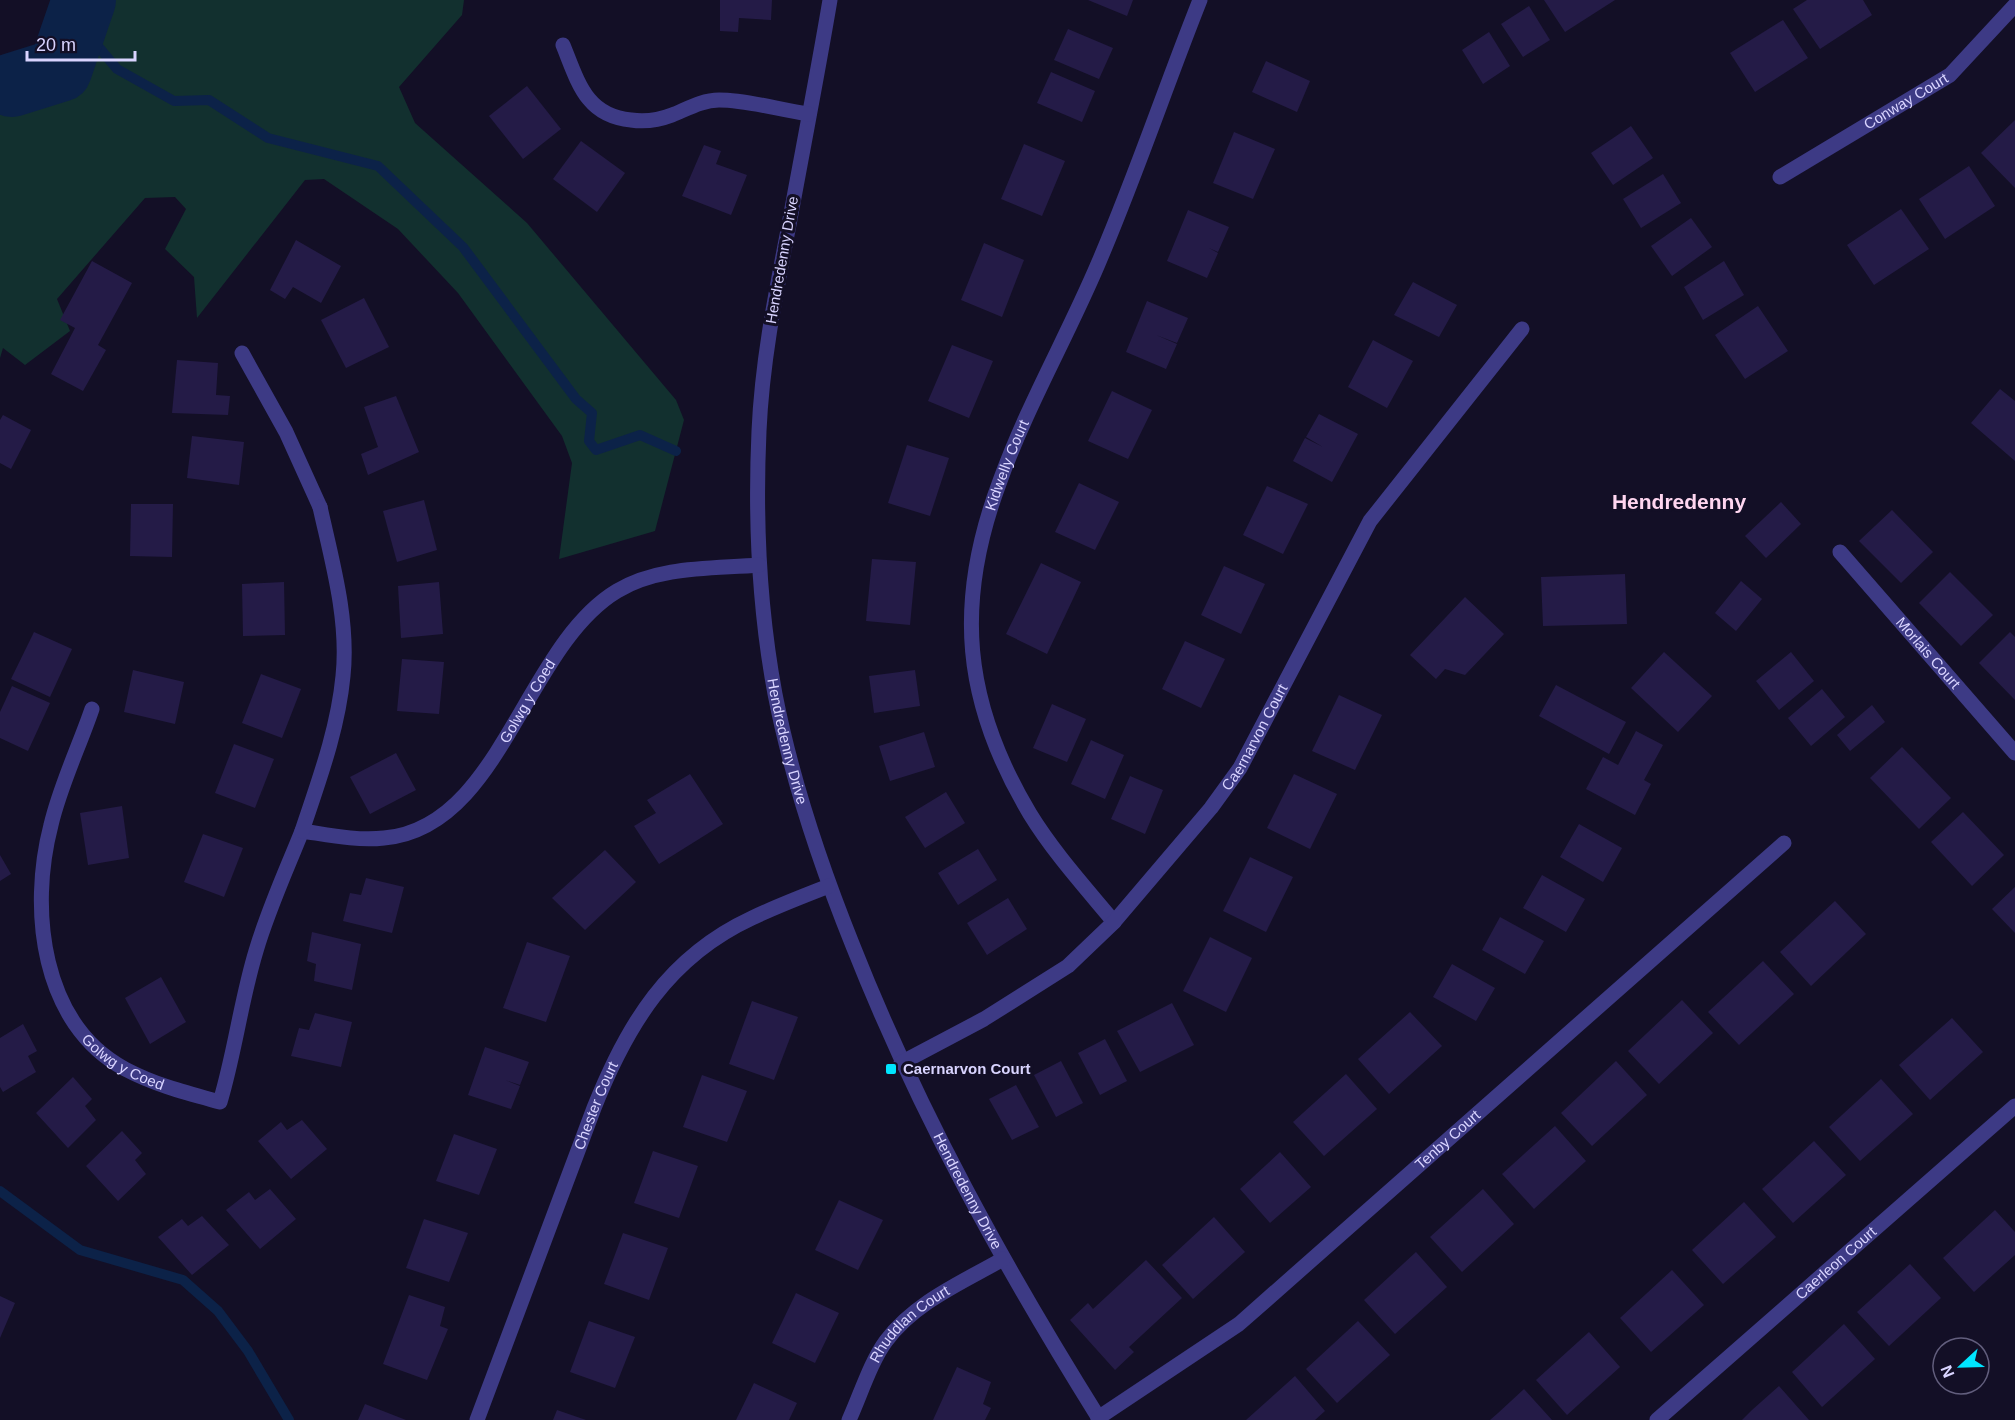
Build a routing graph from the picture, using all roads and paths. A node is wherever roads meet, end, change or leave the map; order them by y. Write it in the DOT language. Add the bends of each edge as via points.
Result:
graph roads {
  1 [pos="830,0"];
  2 [pos="1200,0"];
  3 [pos="2015,5"];
  4 [pos="563,45"];
  5 [pos="809,114"];
  6 [pos="1780,177"];
  7 [pos="1522,329"];
  8 [pos="242,353"];
  9 [pos="1840,552"];
  10 [pos="759,565"];
  11 [pos="92,709"];
  12 [pos="2015,753"];
  13 [pos="302,831"];
  14 [pos="1784,843"];
  15 [pos="829,886"];
  16 [pos="1114,922"];
  17 [pos="901,1063"];
  18 [pos="2015,1106"];
  19 [pos="1003,1260"];
  20 [pos="1099,1419"];
  21 [pos="477,1420"];
  22 [pos="849,1420"];
  23 [pos="1657,1420"];
  1 -- 5 [label="street, Hendredenny Drive"];
  2 -- 16 [label="street, Kidwelly Court" via="1098,264 999,482 983,535 969,627 973,668 987,721 1006,768 1060,857"];
  3 -- 6 [label="street, Conway Court" via="1950,75"];
  4 -- 5 [label="street" via="585,95 597,109 616,119 645,122 719,100"];
  5 -- 10 [label="street, Hendredenny Drive" via="762,388"];
  7 -- 16 [label="street, Caernarvon Court" via="1370,520 1240,768"];
  8 -- 13 [label="street, Golwg y Coed" via="286,432 320,507 341,609 344,674 333,735"];
  9 -- 12 [label="street, Morlais Court"];
  10 -- 13 [label="street, Golwg y Coed" via="650,575 599,603 561,646 477,782 456,805 434,819 413,831 386,838 358,839"];
  10 -- 15 [label="street, Hendredenny Drive" via="769,659 782,726 802,807"];
  11 -- 13 [label="street, Golwg y Coed" via="51,824 43,866 42,915 47,959 59,996 75,1024 123,1068 160,1086 220,1102 264,922"];
  14 -- 20 [label="street, Tenby Court" via="1239,1324"];
  15 -- 17 [label="street, Hendredenny Drive"];
  15 -- 21 [label="street, Chester Court" via="751,918 716,939 684,963 636,1020 614,1059 594,1108"];
  16 -- 17 [label="street, Caernarvon Court" via="1068,966 1027,994"];
  17 -- 19 [label="street, Hendredenny Drive"];
  18 -- 23 [label="street, Caerleon Court"];
  19 -- 20 [label="street, Hendredenny Drive"];
  19 -- 22 [label="street, Rhuddlan Court" via="904,1320 885,1342"];
}
